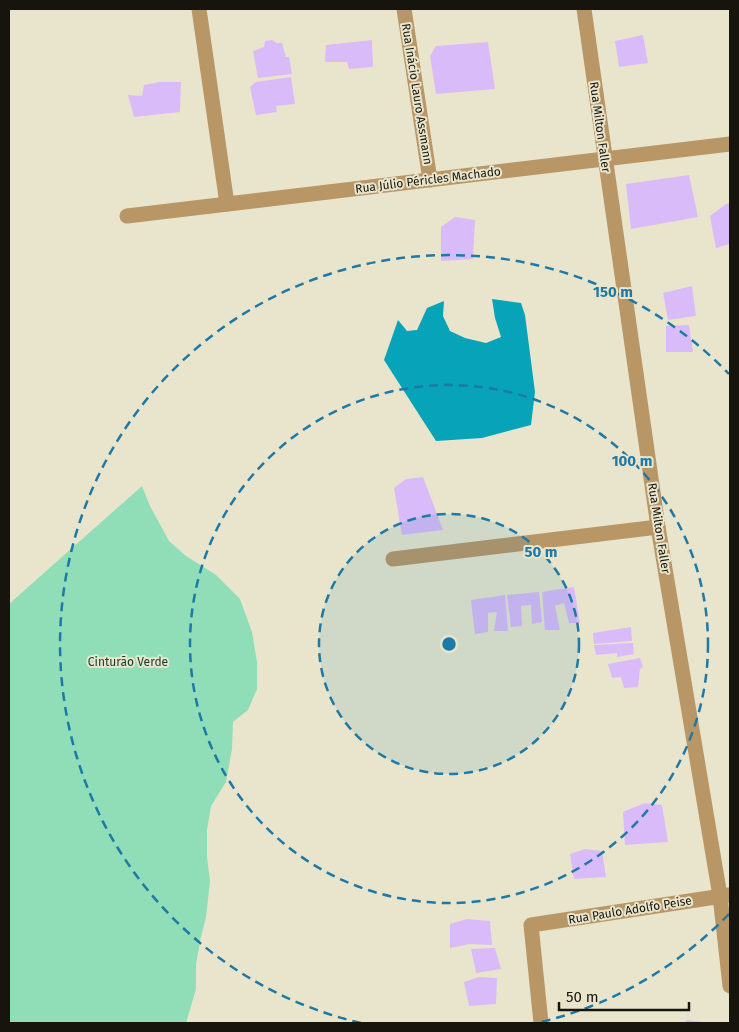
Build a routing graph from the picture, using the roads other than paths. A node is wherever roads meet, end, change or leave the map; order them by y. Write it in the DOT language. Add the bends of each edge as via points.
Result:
graph roads {
  1 [pos="199,9"];
  2 [pos="404,9"];
  3 [pos="584,9"];
  4 [pos="730,144"];
  5 [pos="605,159"];
  6 [pos="430,180"];
  7 [pos="227,204"];
  8 [pos="126,216"];
  9 [pos="658,528"];
  10 [pos="393,559"];
  11 [pos="725,895"];
  12 [pos="730,986"];
  13 [pos="541,1023"];
  1 -- 7 [label="street"];
  2 -- 6 [label="street, Rua Inácio Lauro Assmann"];
  3 -- 5 [label="street, Rua Milton Faller"];
  4 -- 5 [label="street, Rua Júlio Péricles Machado"];
  5 -- 6 [label="street, Rua Júlio Péricles Machado"];
  5 -- 9 [label="street, Rua Milton Faller"];
  6 -- 7 [label="street, Rua Júlio Péricles Machado"];
  7 -- 8 [label="street, Rua Júlio Péricles Machado"];
  9 -- 10 [label="street"];
  9 -- 11 [label="street, Rua Milton Faller"];
  11 -- 12 [label="street, Rua Milton Faller"];
  11 -- 13 [label="street, Rua Paulo Adolfo Peise" via="530,925"];
}
